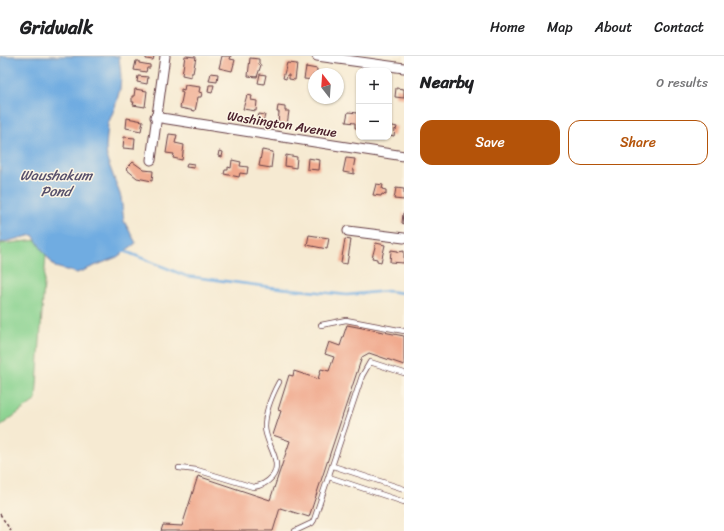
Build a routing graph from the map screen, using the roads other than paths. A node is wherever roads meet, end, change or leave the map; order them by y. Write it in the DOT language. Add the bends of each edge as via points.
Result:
graph roads {
  1 [pos="165,56"];
  2 [pos="317,56"];
  3 [pos="345,58"];
  4 [pos="404,68"];
  5 [pos="155,117"];
  6 [pos="404,156"];
  7 [pos="150,160"];
  8 [pos="348,230"];
  9 [pos="404,238"];
  10 [pos="321,325"];
  11 [pos="404,331"];
  12 [pos="404,373"];
  13 [pos="279,382"];
  14 [pos="333,466"];
  15 [pos="179,468"];
  16 [pos="329,477"];
  17 [pos="404,489"];
  18 [pos="404,502"];
  19 [pos="295,531"];
  1 -- 5 [label="street"];
  2 -- 3 [label="street"];
  3 -- 4 [label="street"];
  5 -- 6 [label="street, Washington Avenue"];
  5 -- 7 [label="street"];
  8 -- 9 [label="street"];
  10 -- 11 [label="lane" via="346,320"];
  12 -- 14 [label="lane" via="370,362 362,376"];
  13 -- 15 [label="lane" via="265,425 276,465 274,475 270,479 262,485 253,487 197,470"];
  14 -- 16 [label="lane"];
  14 -- 17 [label="lane"];
  16 -- 18 [label="lane"];
  16 -- 19 [label="lane" via="313,522"];
}
